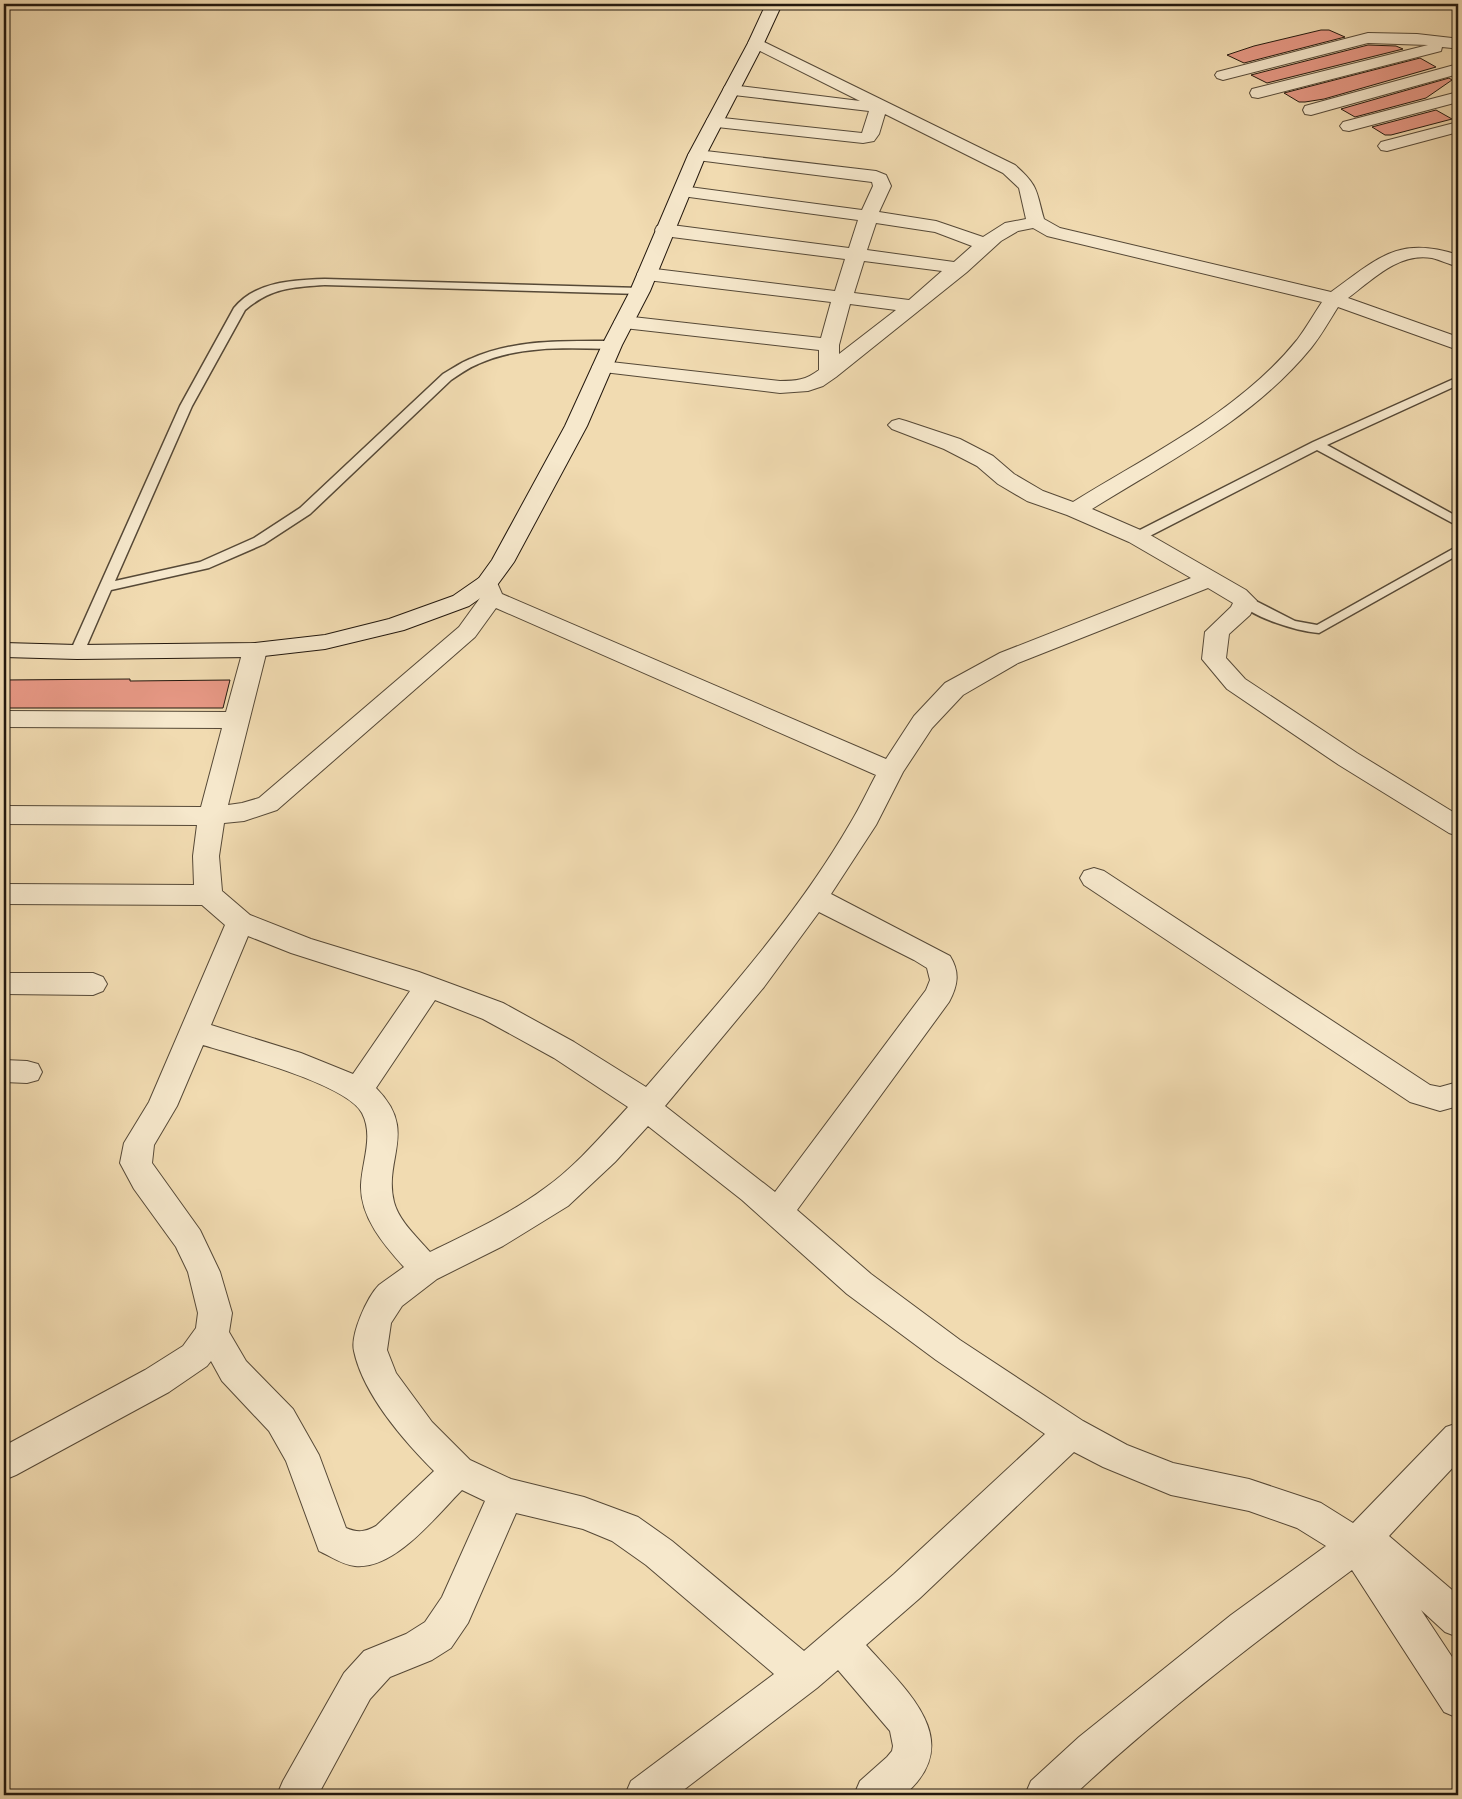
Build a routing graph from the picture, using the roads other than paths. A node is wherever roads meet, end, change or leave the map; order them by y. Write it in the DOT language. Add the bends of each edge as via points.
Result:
graph roads {
  1 [pos="774,4"];
  2 [pos="1451,4"];
  3 [pos="1458,6"];
  4 [pos="756,43"];
  5 [pos="1455,43"];
  6 [pos="1458,69"];
  7 [pos="1223,75"];
  8 [pos="731,90"];
  9 [pos="1258,93"];
  10 [pos="1458,97"];
  11 [pos="882,109"];
  12 [pos="1311,110"];
  13 [pos="714,122"];
  14 [pos="1349,126"];
  15 [pos="1458,127"];
  16 [pos="1387,146"];
  17 [pos="697,155"];
  18 [pos="682,191"];
  19 [pos="869,216"];
  20 [pos="1036,222"];
  21 [pos="664,230"];
  22 [pos="985,245"];
  23 [pos="856,255"];
  24 [pos="1458,261"];
  25 [pos="960,268"];
  26 [pos="643,282"];
  27 [pos="842,296"];
  28 [pos="1334,299"];
  29 [pos="913,306"];
  30 [pos="624,322"];
  31 [pos="1458,344"];
  32 [pos="612,345"];
  33 [pos="829,345"];
  34 [pos="602,367"];
  35 [pos="829,373"];
  36 [pos="1458,381"];
  37 [pos="899,426"];
  38 [pos="1316,445"];
  39 [pos="1075,510"];
  40 [pos="1458,522"];
  41 [pos="1137,537"];
  42 [pos="1457,552"];
  43 [pos="1209,579"];
  44 [pos="106,587"];
  45 [pos="490,590"];
  46 [pos="1245,601"];
  47 [pos="4,650"];
  48 [pos="255,650"];
  49 [pos="77,652"];
  50 [pos="4,718"];
  51 [pos="238,720"];
  52 [pos="891,771"];
  53 [pos="4,816"];
  54 [pos="212,816"];
  55 [pos="1458,828"];
  56 [pos="1094,878"];
  57 [pos="4,894"];
  58 [pos="208,896"];
  59 [pos="815,898"];
  60 [pos="240,922"];
  61 [pos="4,983"];
  62 [pos="93,984"];
  63 [pos="429,986"];
  64 [pos="193,1031"];
  65 [pos="357,1092"];
  66 [pos="1458,1094"];
  67 [pos="646,1108"];
  68 [pos="778,1212"];
  69 [pos="426,1269"];
  70 [pos="212,1333"];
  71 [pos="1071,1432"];
  72 [pos="1458,1438"];
  73 [pos="4,1464"];
  74 [pos="458,1470"];
  75 [pos="506,1494"];
  76 [pos="1360,1541"];
  77 [pos="1458,1619"];
  78 [pos="840,1643"];
  79 [pos="804,1675"];
  80 [pos="1458,1699"];
  81 [pos="297,1795"];
  82 [pos="645,1795"];
  83 [pos="874,1795"];
  84 [pos="1045,1795"];
  1 -- 4 [label="street"];
  2 -- 3 [label="street"];
  4 -- 8 [label="street"];
  4 -- 11 [label="street"];
  5 -- 7 [label="street" via="1368,38"];
  5 -- 9 [label="street"];
  6 -- 12 [label="street"];
  8 -- 11 [label="street"];
  8 -- 13 [label="street"];
  10 -- 14 [label="street"];
  11 -- 13 [label="street" via="868,137 862,138"];
  11 -- 20 [label="street" via="1009,169 1028,184"];
  13 -- 17 [label="street"];
  15 -- 16 [label="street"];
  17 -- 18 [label="street"];
  17 -- 19 [label="street" via="870,175 880,179 882,186"];
  18 -- 19 [label="street"];
  18 -- 21 [label="street"];
  19 -- 22 [label="street" via="948,229"];
  19 -- 23 [label="street"];
  20 -- 22 [label="street" via="1012,227"];
  20 -- 28 [label="street" via="1054,232"];
  21 -- 23 [label="street"];
  21 -- 26 [label="street"];
  22 -- 25 [label="street"];
  23 -- 25 [label="street"];
  23 -- 27 [label="street"];
  24 -- 28 [label="street" via="1434,253 1398,255"];
  25 -- 29 [label="street"];
  26 -- 27 [label="street"];
  26 -- 30 [label="street"];
  26 -- 44 [label="lane" via="325,282 270,287 253,296 240,308 186,406"];
  27 -- 29 [label="street"];
  27 -- 33 [label="street"];
  28 -- 31 [label="street"];
  28 -- 39 [label="street" via="1304,344 1259,390 1215,424"];
  29 -- 35 [label="street"];
  30 -- 32 [label="street"];
  30 -- 33 [label="street"];
  32 -- 34 [label="street"];
  32 -- 44 [label="lane" via="549,345 509,350 473,361 447,377 305,510 260,542 204,565"];
  33 -- 35 [label="street"];
  34 -- 35 [label="street" via="780,387 801,387"];
  34 -- 45 [label="street" via="576,426"];
  36 -- 38 [label="lane"];
  37 -- 39 [label="street" via="952,444 985,461 1006,479 1035,496"];
  38 -- 40 [label="lane"];
  38 -- 41 [label="lane"];
  39 -- 41 [label="street"];
  41 -- 43 [label="street"];
  42 -- 46 [label="lane" via="1319,629 1287,624"];
  43 -- 46 [label="street"];
  43 -- 52 [label="street" via="1009,658 954,689 923,722"];
  44 -- 49 [label="lane"];
  45 -- 48 [label="street" via="396,625 325,642"];
  45 -- 52 [label="street"];
  45 -- 54 [label="street" via="467,632 268,804 244,812"];
  46 -- 55 [label="street" via="1242,610 1217,632 1214,659 1236,684"];
  47 -- 49 [label="street"];
  48 -- 49 [label="street"];
  48 -- 51 [label="street"];
  50 -- 51 [label="street"];
  51 -- 54 [label="street"];
  52 -- 59 [label="street" via="863,824"];
  53 -- 54 [label="street"];
  54 -- 58 [label="street" via="206,856"];
  56 -- 66 [label="street" via="1421,1094 1440,1100"];
  57 -- 58 [label="street"];
  58 -- 60 [label="street"];
  59 -- 67 [label="street" via="754,980"];
  59 -- 68 [label="street" via="940,963 944,980 939,994"];
  60 -- 63 [label="street" via="301,946"];
  60 -- 64 [label="street"];
  61 -- 62 [label="street"];
  63 -- 65 [label="street"];
  63 -- 67 [label="street" via="493,1011 564,1050 637,1096"];
  64 -- 65 [label="street" via="316,1070"];
  64 -- 70 [label="street" via="162,1106 139,1143 136,1163 189,1240 204,1272 215,1313"];
  65 -- 69 [label="street" via="373,1103 383,1132 377,1172 378,1202 392,1230"];
  67 -- 68 [label="street"];
  67 -- 69 [label="street" via="557,1196 492,1237"];
  68 -- 71 [label="street" via="858,1284 948,1350"];
  69 -- 74 [label="street" via="390,1296 375,1320 370,1350 383,1382 420,1433"];
  70 -- 73 [label="street" via="195,1356 157,1381"];
  70 -- 74 [label="street" via="234,1371 281,1420 301,1455 332,1539 354,1549 371,1548 389,1538"];
  71 -- 76 [label="street" via="1115,1456 1171,1479 1248,1495 1308,1515"];
  71 -- 78 [label="street" via="907,1586"];
  72 -- 76 [label="street"];
  74 -- 75 [label="street"];
  75 -- 79 [label="street" via="584,1513 625,1529 659,1552"];
  75 -- 81 [label="street" via="455,1610 438,1634 419,1647 377,1664 358,1686"];
  76 -- 77 [label="street"];
  76 -- 80 [label="street"];
  76 -- 84 [label="street" via="1244,1628 1093,1751"];
  78 -- 79 [label="street"];
  78 -- 83 [label="street" via="906,1720 912,1736 913,1751 907,1765"];
  79 -- 82 [label="street"];
}
